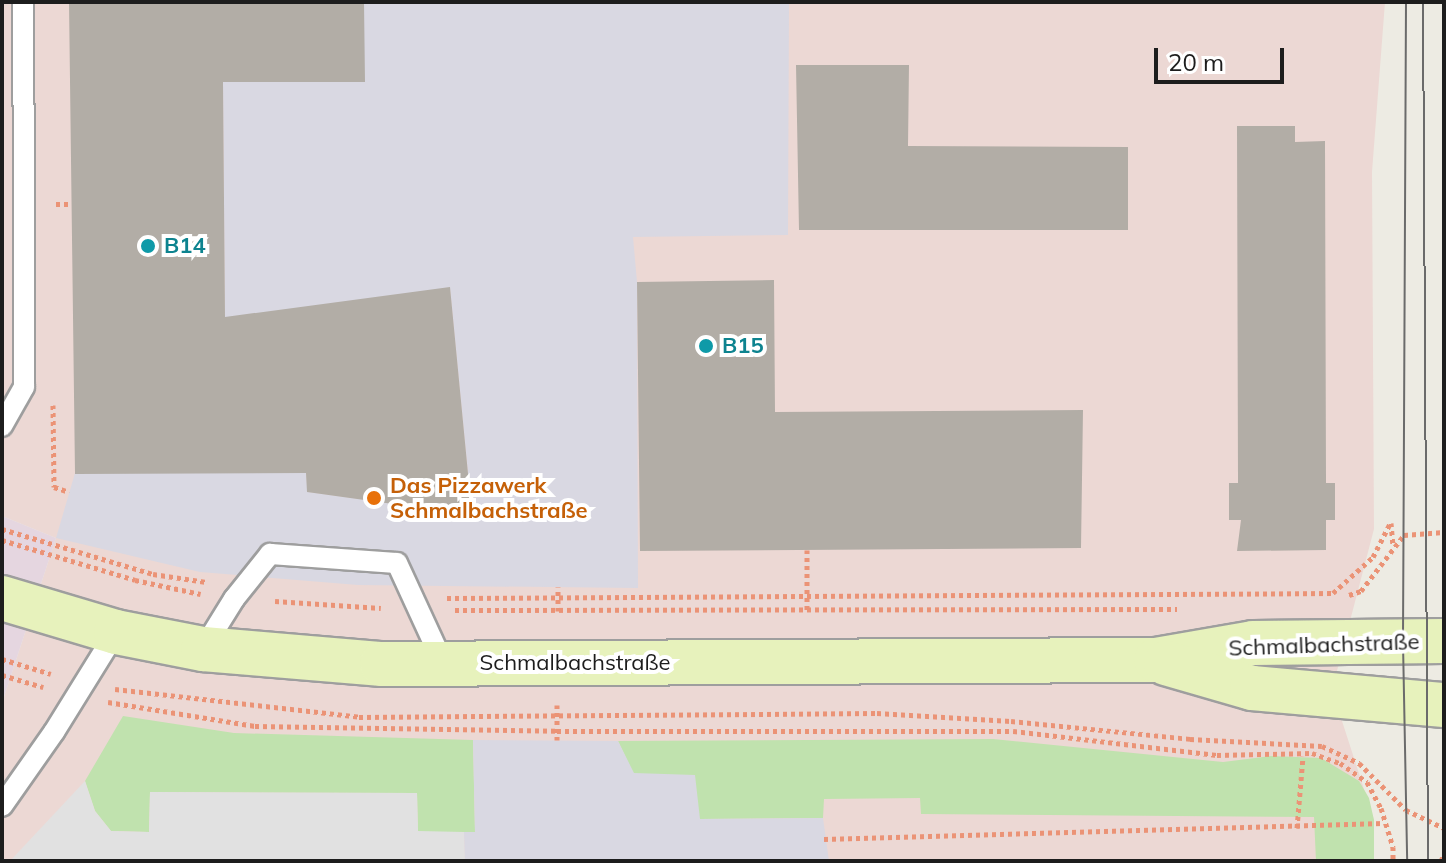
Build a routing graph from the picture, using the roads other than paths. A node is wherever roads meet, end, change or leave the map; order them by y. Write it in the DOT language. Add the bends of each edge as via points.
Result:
graph roads {
  1 [pos="23,2"];
  2 [pos="2,426"];
  3 [pos="2,598"];
  4 [pos="116,632"];
  5 [pos="1444,641"];
  6 [pos="203,649"];
  7 [pos="1156,660"];
  8 [pos="443,663"];
  9 [pos="1444,705"];
  10 [pos="2,806"];
  1 -- 2 [label="lane" via="24,387"];
  3 -- 4 [label="street, Schmalbachstraße"];
  4 -- 6 [label="street, Schmalbachstraße"];
  4 -- 10 [label="lane"];
  5 -- 7 [label="street, Schmalbachstraße" via="1253,643"];
  6 -- 8 [label="street, Schmalbachstraße" via="382,664"];
  6 -- 8 [label="lane" via="270,554 397,563"];
  7 -- 8 [label="street, Schmalbachstraße"];
  7 -- 9 [label="street, Schmalbachstraße" via="1252,688"];
}
